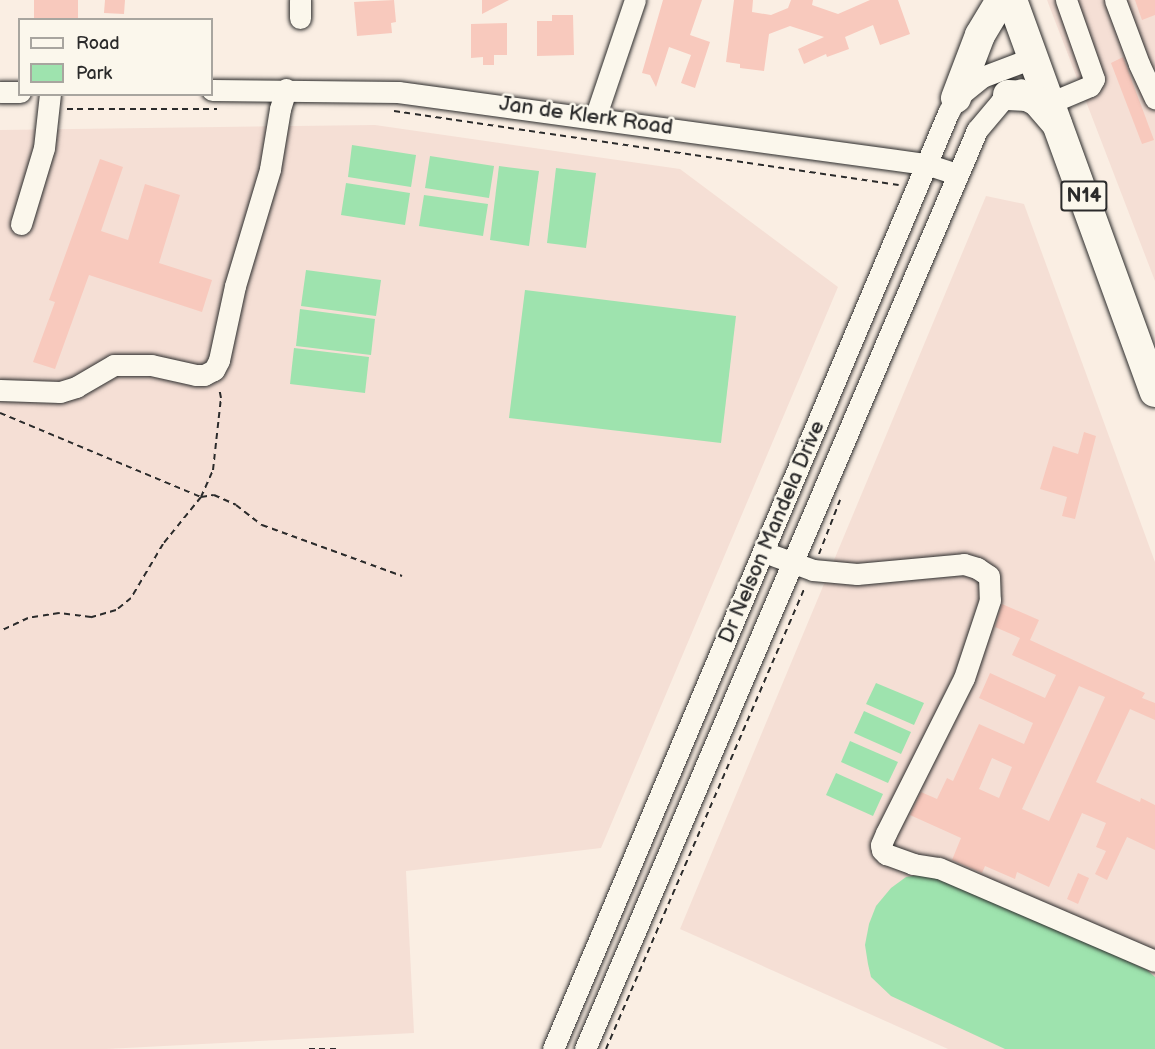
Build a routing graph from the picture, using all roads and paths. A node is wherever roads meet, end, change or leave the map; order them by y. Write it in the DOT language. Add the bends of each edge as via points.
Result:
graph roads {
  1 [pos="635,0"];
  2 [pos="1001,0"];
  3 [pos="1012,0"];
  4 [pos="1066,0"];
  5 [pos="1115,0"];
  6 [pos="1044,80"];
  7 [pos="286,89"];
  8 [pos="213,90"];
  9 [pos="0,92"];
  10 [pos="18,92"];
  11 [pos="1008,95"];
  12 [pos="956,98"];
  13 [pos="1155,99"];
  14 [pos="49,102"];
  15 [pos="222,109"];
  16 [pos="384,109"];
  17 [pos="595,118"];
  18 [pos="1062,132"];
  19 [pos="926,164"];
  20 [pos="957,174"];
  21 [pos="901,185"];
  22 [pos="21,224"];
  23 [pos="214,370"];
  24 [pos="0,390"];
  25 [pos="1155,392"];
  26 [pos="0,413"];
  27 [pos="201,497"];
  28 [pos="764,552"];
  29 [pos="793,563"];
  30 [pos="402,576"];
  31 [pos="0,631"];
  32 [pos="1155,961"];
  33 [pos="309,1049"];
  34 [pos="338,1049"];
  35 [pos="553,1049"];
  36 [pos="585,1049"];
  1 -- 17 [label="street"];
  2 -- 12 [label="highway" via="980,35"];
  3 -- 6 [label="highway, N14"];
  4 -- 6 [label="street" via="1094,79 1090,86"];
  5 -- 13 [label="street"];
  6 -- 11 [label="street, Dr Nelson Mandela Drive"];
  6 -- 12 [label="street, Dr Nelson Mandela Drive" via="982,77"];
  6 -- 18 [label="highway, N14"];
  7 -- 8 [label="street, Jan de Klerk Road"];
  7 -- 17 [label="street, Jan de Klerk Road" via="398,92"];
  7 -- 23 [label="street" via="270,169"];
  9 -- 10 [label="street"];
  11 -- 18 [label="highway" via="1037,101"];
  11 -- 20 [label="street, Dr Nelson Mandela Drive" via="977,130"];
  12 -- 19 [label="street, Dr Nelson Mandela Drive"];
  14 -- 15 [label="path"];
  14 -- 22 [label="street" via="44,148"];
  16 -- 21 [label="path"];
  17 -- 19 [label="street, Jan de Klerk Road"];
  18 -- 25 [label="highway, N14"];
  19 -- 20 [label="street, Jan de Klerk Road"];
  19 -- 28 [label="street, Dr Nelson Mandela Drive"];
  20 -- 29 [label="street, Dr Nelson Mandela Drive"];
  23 -- 24 [label="street" via="196,375 151,365 114,365 60,392"];
  23 -- 27 [label="path" via="220,412 213,470"];
  26 -- 27 [label="path"];
  27 -- 30 [label="path" via="214,495 236,505 262,525"];
  27 -- 31 [label="path" via="164,544 131,598 116,610 91,617 59,613 28,618"];
  28 -- 29 [label="street"];
  28 -- 35 [label="street, Dr Nelson Mandela Drive"];
  29 -- 32 [label="street" via="813,570 857,574 964,564 989,576 990,600 964,678 886,833 882,850 913,864 939,868"];
  29 -- 36 [label="street, Dr Nelson Mandela Drive"];
  33 -- 34 [label="path"];
}
